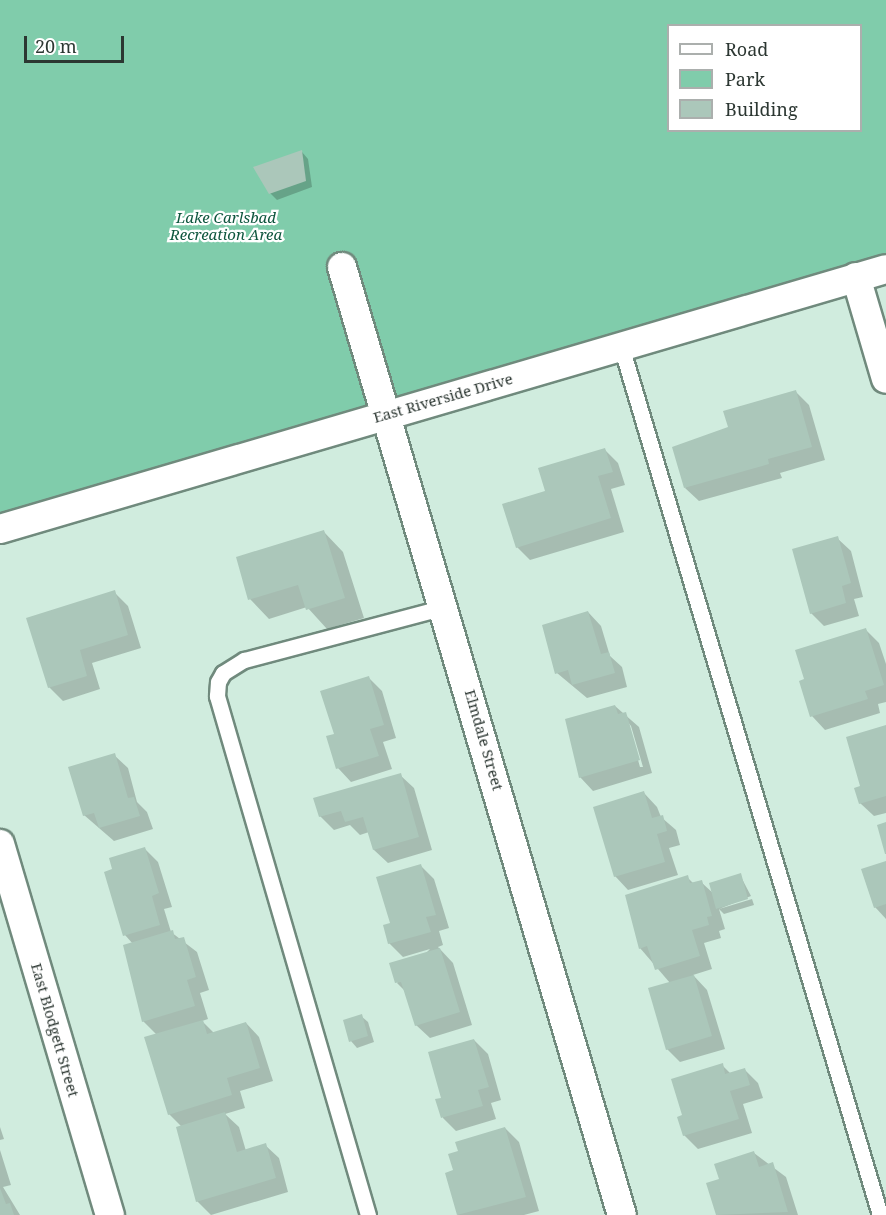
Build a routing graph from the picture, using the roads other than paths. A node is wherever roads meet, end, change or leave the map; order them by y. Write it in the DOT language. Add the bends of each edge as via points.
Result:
graph roads {
  1 [pos="342,267"];
  2 [pos="886,269"];
  3 [pos="856,278"];
  4 [pos="621,346"];
  5 [pos="886,379"];
  6 [pos="388,414"];
  7 [pos="0,529"];
  8 [pos="445,607"];
  9 [pos="0,844"];
  10 [pos="110,1215"];
  11 [pos="368,1215"];
  12 [pos="622,1215"];
  13 [pos="880,1215"];
  1 -- 6 [label="street, Elmdale Street"];
  2 -- 3 [label="street, East Riverside Drive"];
  3 -- 4 [label="street, East Riverside Drive"];
  3 -- 5 [label="street"];
  4 -- 6 [label="street, East Riverside Drive"];
  4 -- 13 [label="lane"];
  6 -- 7 [label="street, East Riverside Drive"];
  6 -- 8 [label="street, Elmdale Street"];
  8 -- 11 [label="lane" via="244,660 223,673 218,682 217,696"];
  8 -- 12 [label="street, Elmdale Street"];
  9 -- 10 [label="street, East Blodgett Street"];
}
